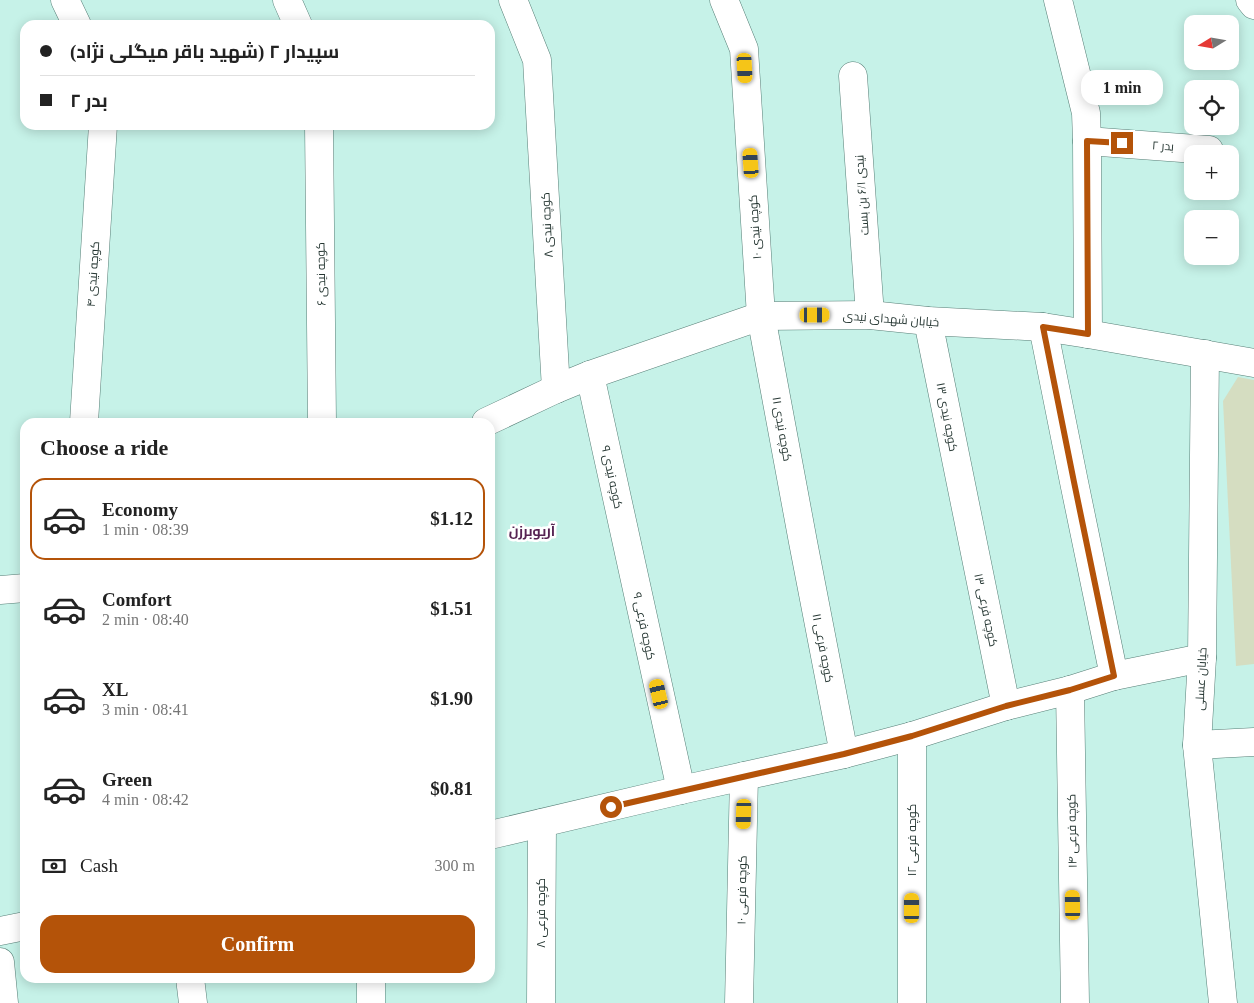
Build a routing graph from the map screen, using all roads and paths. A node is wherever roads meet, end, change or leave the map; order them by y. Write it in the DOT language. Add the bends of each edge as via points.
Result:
graph roads {
  1 [pos="65,0"];
  2 [pos="287,0"];
  3 [pos="513,0"];
  4 [pos="724,0"];
  5 [pos="1058,0"];
  6 [pos="1250,0"];
  7 [pos="1254,5"];
  8 [pos="75,20"];
  9 [pos="296,20"];
  10 [pos="853,76"];
  11 [pos="102,130"];
  12 [pos="319,130"];
  13 [pos="1087,141"];
  14 [pos="1184,148"];
  15 [pos="870,315"];
  16 [pos="761,316"];
  17 [pos="928,321"];
  18 [pos="1043,327"];
  19 [pos="1088,334"];
  20 [pos="1205,354"];
  21 [pos="1254,363"];
  22 [pos="590,375"];
  23 [pos="556,389"];
  24 [pos="84,418"];
  25 [pos="322,418"];
  26 [pos="494,418"];
  27 [pos="966,513"];
  28 [pos="803,542"];
  29 [pos="634,579"];
  30 [pos="20,588"];
  31 [pos="0,590"];
  32 [pos="1202,658"];
  33 [pos="1114,676"];
  34 [pos="1070,690"];
  35 [pos="1006,706"];
  36 [pos="912,736"];
  37 [pos="1254,742"];
  38 [pos="1197,745"];
  39 [pos="844,754"];
  40 [pos="744,776"];
  41 [pos="680,790"];
  42 [pos="542,823"];
  43 [pos="495,834"];
  44 [pos="20,927"];
  45 [pos="0,931"];
  46 [pos="0,962"];
  47 [pos="191,983"];
  48 [pos="371,983"];
  49 [pos="4,1003"];
  50 [pos="193,1003"];
  51 [pos="371,1003"];
  52 [pos="541,1003"];
  53 [pos="739,1003"];
  54 [pos="912,1003"];
  55 [pos="1075,1003"];
  56 [pos="1223,1003"];
  1 -- 8 [label="street"];
  2 -- 9 [label="street"];
  3 -- 23 [label="street, کوچه نیدی ۸" via="537,60"];
  4 -- 16 [label="street, کوچه نیدی ۱۰" via="744,49"];
  5 -- 13 [label="street" via="1086,113"];
  6 -- 7 [label="street"];
  10 -- 15 [label="street, نیدی ۶/۱ بن بست"];
  11 -- 24 [label="street, کوچه نیدی ۴"];
  12 -- 25 [label="street, کوچه نیدی ۶"];
  13 -- 14 [label="street, بدر ۲"];
  13 -- 19 [label="street"];
  15 -- 16 [label="street, خیابان شهدای نیدی"];
  15 -- 17 [label="street, خیابان شهدای نیدی"];
  16 -- 22 [label="street, خیابان شهدای نیدی"];
  16 -- 28 [label="street, کوچه نیدی ۱۱"];
  17 -- 18 [label="street, خیابان شهدای نیدی"];
  17 -- 27 [label="street, کوچه نیدی ۱۳"];
  18 -- 19 [label="street, خیابان شهدای نیدی"];
  18 -- 33 [label="street"];
  19 -- 20 [label="street, خیابان شهدای نیدی"];
  20 -- 21 [label="street, خیابان شهدای نیدی"];
  20 -- 32 [label="street, خیابان عسلی"];
  22 -- 23 [label="street, خیابان شهدای نیدی"];
  22 -- 29 [label="street, کوچه نیدی ۹"];
  23 -- 26 [label="street, خیابان شهدای نیدی"];
  27 -- 35 [label="street, کوچه فرعی ۱۳"];
  28 -- 39 [label="street, کوچه فرعی ۱۱"];
  29 -- 41 [label="street, کوچه فرعی ۹"];
  30 -- 31 [label="street"];
  32 -- 33 [label="street"];
  32 -- 38 [label="street, خیابان عسلی"];
  33 -- 34 [label="street"];
  34 -- 35 [label="street"];
  34 -- 55 [label="street, کوچه فرعی ۱۴"];
  35 -- 36 [label="street"];
  36 -- 39 [label="street"];
  36 -- 54 [label="street, کوچه فرعی ۱۲"];
  37 -- 38 [label="street"];
  38 -- 56 [label="street, خیابان عسلی"];
  39 -- 40 [label="street"];
  40 -- 41 [label="street"];
  40 -- 53 [label="street, کوچه فرعی ۱۰"];
  41 -- 42 [label="street"];
  42 -- 43 [label="street"];
  42 -- 52 [label="street, کوچه فرعی ۸"];
  44 -- 45 [label="street"];
  46 -- 49 [label="street"];
  47 -- 50 [label="street"];
  48 -- 51 [label="street"];
}
